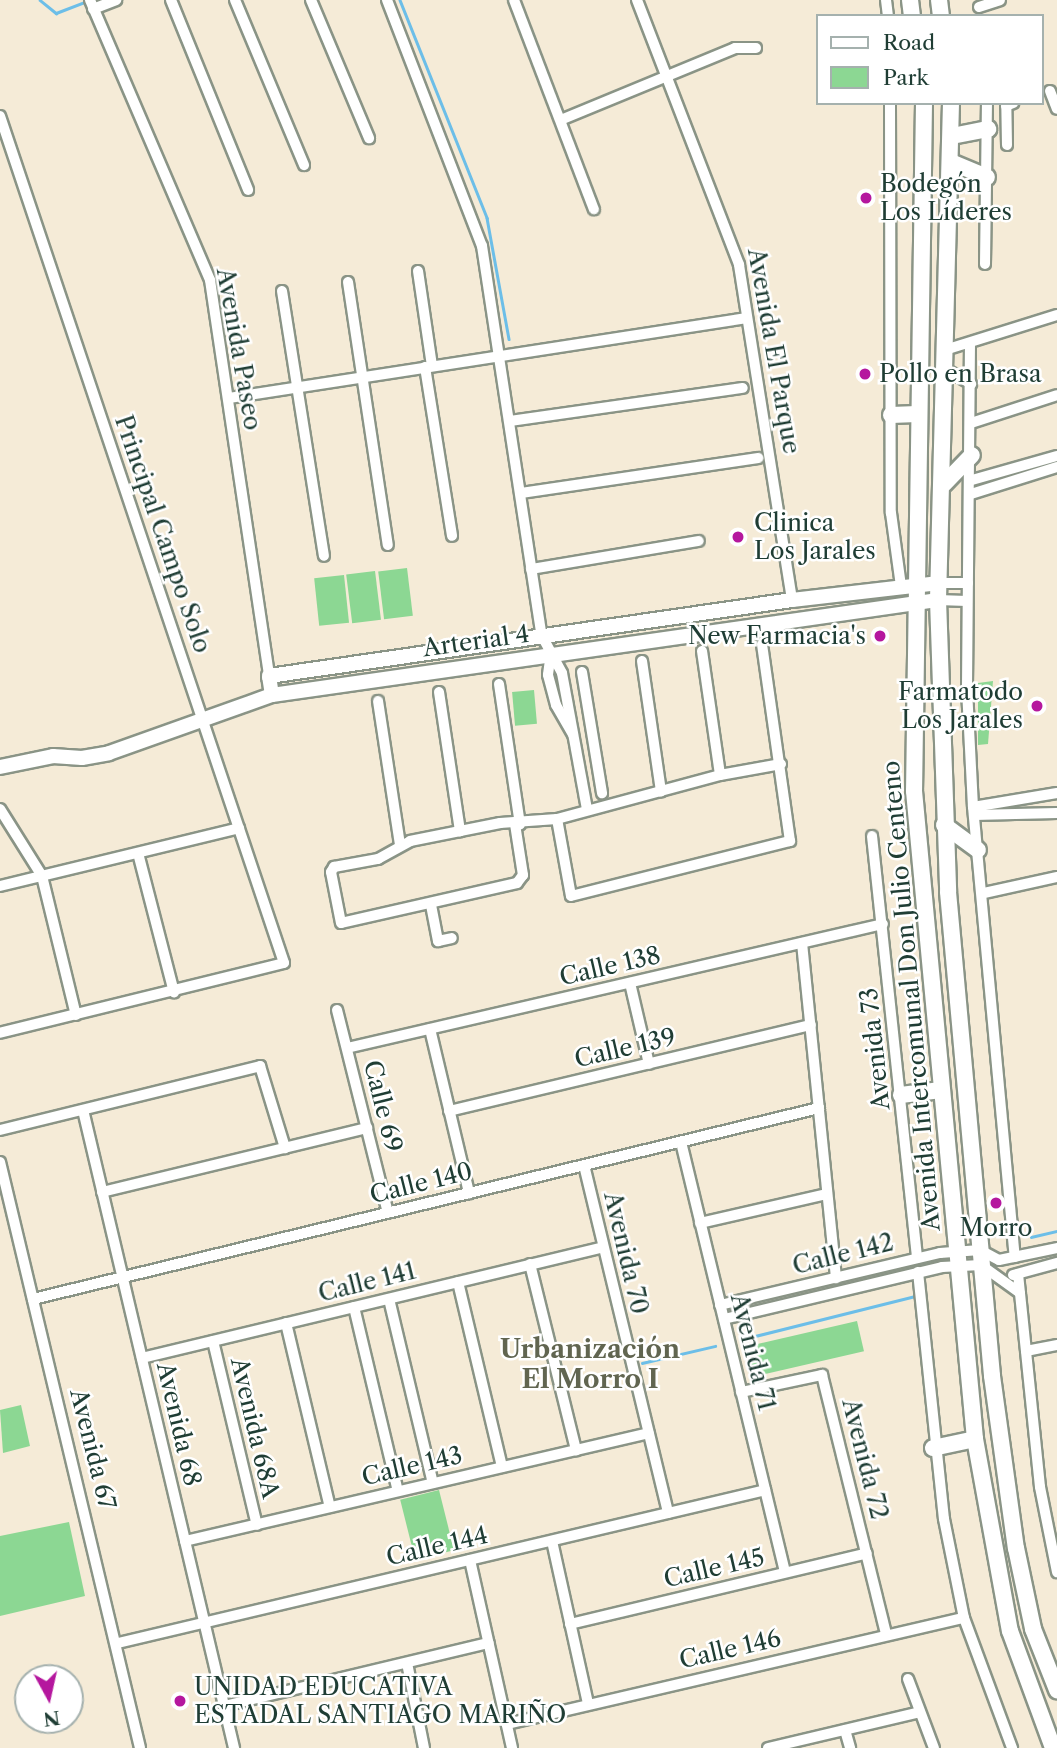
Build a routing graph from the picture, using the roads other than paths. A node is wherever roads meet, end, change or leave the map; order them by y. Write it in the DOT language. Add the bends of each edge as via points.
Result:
graph roads {
  1 [pos="116,0"];
  2 [pos="171,0"];
  3 [pos="235,0"];
  4 [pos="311,0"];
  5 [pos="387,0"];
  6 [pos="514,0"];
  7 [pos="637,0"];
  8 [pos="1000,0"];
  9 [pos="92,5"];
  10 [pos="979,8"];
  11 [pos="756,48"];
  12 [pos="669,75"];
  13 [pos="1050,91"];
  14 [pos="890,105"];
  15 [pos="924,105"];
  16 [pos="951,105"];
  17 [pos="987,105"];
  18 [pos="1008,105"];
  19 [pos="1057,109"];
  20 [pos="0,116"];
  21 [pos="563,119"];
  22 [pos="988,129"];
  23 [pos="952,136"];
  24 [pos="369,138"];
  25 [pos="1007,145"];
  26 [pos="951,162"];
  27 [pos="304,165"];
  28 [pos="987,177"];
  29 [pos="248,190"];
  30 [pos="594,209"];
  31 [pos="985,264"];
  32 [pos="418,271"];
  33 [pos="348,282"];
  34 [pos="282,291"];
  35 [pos="1057,315"];
  36 [pos="747,318"];
  37 [pos="971,343"];
  38 [pos="948,349"];
  39 [pos="500,356"];
  40 [pos="428,367"];
  41 [pos="947,370"];
  42 [pos="363,377"];
  43 [pos="971,384"];
  44 [pos="298,387"];
  45 [pos="743,388"];
  46 [pos="1057,395"];
  47 [pos="229,398"];
  48 [pos="917,414"];
  49 [pos="891,415"];
  50 [pos="510,421"];
  51 [pos="971,423"];
  52 [pos="972,455"];
  53 [pos="1057,456"];
  54 [pos="758,458"];
  55 [pos="1057,467"];
  56 [pos="972,480"];
  57 [pos="944,484"];
  58 [pos="521,493"];
  59 [pos="971,494"];
  60 [pos="452,536"];
  61 [pos="699,541"];
  62 [pos="388,545"];
  63 [pos="324,556"];
  64 [pos="531,569"];
  65 [pos="939,583"];
  66 [pos="968,583"];
  67 [pos="908,585"];
  68 [pos="792,600"];
  69 [pos="938,600"];
  70 [pos="967,601"];
  71 [pos="914,602"];
  72 [pos="795,618"];
  73 [pos="542,636"];
  74 [pos="762,644"];
  75 [pos="702,651"];
  76 [pos="551,653"];
  77 [pos="642,661"];
  78 [pos="582,672"];
  79 [pos="269,676"];
  80 [pos="499,684"];
  81 [pos="439,692"];
  82 [pos="272,695"];
  83 [pos="377,702"];
  84 [pos="203,719"];
  85 [pos="596,756"];
  86 [pos="578,758"];
  87 [pos="781,764"];
  88 [pos="0,767"];
  89 [pos="720,775"];
  90 [pos="661,792"];
  91 [pos="602,793"];
  92 [pos="1057,793"];
  93 [pos="0,809"];
  94 [pos="587,809"];
  95 [pos="973,811"];
  96 [pos="1057,813"];
  97 [pos="557,819"];
  98 [pos="518,824"];
  99 [pos="944,825"];
  100 [pos="239,828"];
  101 [pos="460,831"];
  102 [pos="872,836"];
  103 [pos="400,844"];
  104 [pos="978,850"];
  105 [pos="138,853"];
  106 [pos="42,876"];
  107 [pos="1057,877"];
  108 [pos="0,886"];
  109 [pos="984,893"];
  110 [pos="431,905"];
  111 [pos="883,924"];
  112 [pos="452,938"];
  113 [pos="802,943"];
  114 [pos="630,983"];
  115 [pos="174,992"];
  116 [pos="337,1010"];
  117 [pos="76,1015"];
  118 [pos="811,1025"];
  119 [pos="430,1029"];
  120 [pos="0,1033"];
  121 [pos="347,1048"];
  122 [pos="649,1064"];
  123 [pos="941,1090"];
  124 [pos="901,1096"];
  125 [pos="819,1108"];
  126 [pos="82,1110"];
  127 [pos="449,1111"];
  128 [pos="367,1128"];
  129 [pos="0,1130"];
  130 [pos="681,1142"];
  131 [pos="285,1148"];
  132 [pos="0,1162"];
  133 [pos="584,1165"];
  134 [pos="102,1192"];
  135 [pos="469,1193"];
  136 [pos="827,1194"];
  137 [pos="388,1213"];
  138 [pos="700,1223"];
  139 [pos="603,1247"];
  140 [pos="1057,1248"];
  141 [pos="980,1257"];
  142 [pos="1015,1257"];
  143 [pos="918,1258"];
  144 [pos="956,1259"];
  145 [pos="1057,1263"];
  146 [pos="530,1264"];
  147 [pos="918,1272"];
  148 [pos="1018,1274"];
  149 [pos="122,1277"];
  150 [pos="1000,1277"];
  151 [pos="836,1278"];
  152 [pos="458,1282"];
  153 [pos="1020,1293"];
  154 [pos="389,1298"];
  155 [pos="33,1299"];
  156 [pos="720,1305"];
  157 [pos="354,1307"];
  158 [pos="724,1319"];
  159 [pos="286,1323"];
  160 [pos="213,1341"];
  161 [pos="1057,1345"];
  162 [pos="1026,1351"];
  163 [pos="142,1358"];
  164 [pos="741,1392"];
  165 [pos="649,1433"];
  166 [pos="975,1439"];
  167 [pos="933,1448"];
  168 [pos="576,1450"];
  169 [pos="502,1467"];
  170 [pos="433,1483"];
  171 [pos="765,1490"];
  172 [pos="398,1491"];
  173 [pos="330,1507"];
  174 [pos="668,1513"];
  175 [pos="257,1525"];
  176 [pos="185,1541"];
  177 [pos="552,1541"];
  178 [pos="867,1553"];
  179 [pos="470,1560"];
  180 [pos="785,1572"];
  181 [pos="1057,1572"];
  182 [pos="964,1618"];
  183 [pos="205,1623"];
  184 [pos="570,1624"];
  185 [pos="886,1634"];
  186 [pos="118,1643"];
  187 [pos="489,1643"];
  188 [pos="407,1663"];
  189 [pos="908,1679"];
  190 [pos="1057,1690"];
  191 [pos="588,1703"];
  192 [pos="224,1706"];
  193 [pos="920,1712"];
  194 [pos="507,1724"];
  195 [pos="845,1730"];
  196 [pos="140,1748"];
  197 [pos="234,1748"];
  198 [pos="424,1748"];
  199 [pos="512,1748"];
  200 [pos="773,1748"];
  201 [pos="850,1748"];
  202 [pos="934,1748"];
  203 [pos="1012,1748"];
  204 [pos="1053,1748"];
  1 -- 9 [label="street"];
  2 -- 29 [label="street"];
  3 -- 27 [label="street"];
  4 -- 24 [label="street"];
  5 -- 39 [label="street" via="474,217"];
  6 -- 21 [label="street"];
  7 -- 12 [label="street, Avenida El Parque"];
  8 -- 10 [label="street"];
  9 -- 47 [label="street, Avenida Paseo" via="210,280"];
  11 -- 12 [label="street" via="735,48"];
  12 -- 21 [label="street"];
  12 -- 36 [label="street, Avenida El Parque" via="728,229"];
  13 -- 19 [label="street"];
  14 -- 49 [label="street, Avenida Intercomunal Don Julio Centeno"];
  15 -- 48 [label="main road, Avenida Intercomunal Don Julio Centeno"];
  16 -- 23 [label="main road, Avenida Intercomunal Don Julio Centeno"];
  17 -- 22 [label="street"];
  18 -- 25 [label="street"];
  20 -- 84 [label="street, Principal Campo Solo"];
  21 -- 30 [label="street"];
  22 -- 23 [label="main road"];
  22 -- 28 [label="street"];
  23 -- 26 [label="main road, Avenida Intercomunal Don Julio Centeno"];
  26 -- 28 [label="main road"];
  26 -- 38 [label="main road, Avenida Intercomunal Don Julio Centeno"];
  28 -- 31 [label="street"];
  32 -- 40 [label="street"];
  33 -- 42 [label="street"];
  34 -- 44 [label="street"];
  35 -- 37 [label="street"];
  36 -- 39 [label="street"];
  36 -- 68 [label="street, Avenida El Parque"];
  37 -- 38 [label="street"];
  37 -- 43 [label="street"];
  38 -- 41 [label="main road, Avenida Intercomunal Don Julio Centeno"];
  39 -- 40 [label="street"];
  39 -- 50 [label="street"];
  40 -- 42 [label="street"];
  40 -- 60 [label="street"];
  41 -- 43 [label="street"];
  41 -- 57 [label="main road, Avenida Intercomunal Don Julio Centeno"];
  42 -- 44 [label="street"];
  42 -- 62 [label="street"];
  43 -- 51 [label="street"];
  44 -- 47 [label="street"];
  44 -- 63 [label="street"];
  45 -- 50 [label="street"];
  46 -- 51 [label="street"];
  47 -- 79 [label="street, Avenida Paseo"];
  48 -- 49 [label="main road"];
  48 -- 67 [label="main road, Avenida Intercomunal Don Julio Centeno"];
  49 -- 67 [label="street, Avenida Intercomunal Don Julio Centeno" via="891,513"];
  50 -- 58 [label="street"];
  51 -- 52 [label="street"];
  52 -- 56 [label="street"];
  52 -- 57 [label="main road"];
  53 -- 56 [label="street"];
  54 -- 58 [label="street"];
  55 -- 59 [label="street"];
  56 -- 59 [label="street"];
  57 -- 65 [label="main road, Avenida Intercomunal Don Julio Centeno"];
  58 -- 64 [label="street"];
  59 -- 66 [label="street"];
  61 -- 64 [label="street"];
  64 -- 73 [label="street"];
  65 -- 66 [label="street, Arterial 4"];
  65 -- 67 [label="street, Arterial 4"];
  65 -- 69 [label="main road, Avenida Intercomunal Don Julio Centeno"];
  66 -- 70 [label="street"];
  67 -- 68 [label="street, Arterial 4"];
  67 -- 71 [label="main road, Avenida Intercomunal Don Julio Centeno"];
  68 -- 72 [label="street"];
  68 -- 73 [label="street, Arterial 4"];
  69 -- 70 [label="street, Arterial 4"];
  69 -- 71 [label="street, Arterial 4"];
  69 -- 99 [label="main road, Avenida Intercomunal Don Julio Centeno"];
  70 -- 95 [label="street"];
  71 -- 72 [label="street, Arterial 4"];
  71 -- 123 [label="main road, Avenida Intercomunal Don Julio Centeno" via="914,791"];
  72 -- 76 [label="street, Arterial 4"];
  73 -- 76 [label="street"];
  73 -- 79 [label="street, Arterial 4"];
  74 -- 87 [label="street"];
  75 -- 89 [label="street"];
  76 -- 82 [label="street, Arterial 4"];
  76 -- 86 [label="street" via="548,675"];
  77 -- 90 [label="street"];
  78 -- 85 [label="street"];
  79 -- 82 [label="street"];
  80 -- 98 [label="street"];
  81 -- 101 [label="street"];
  82 -- 84 [label="street, Arterial 4"];
  83 -- 103 [label="street"];
  84 -- 88 [label="street, Arterial 4" via="109,753 82,758 53,756"];
  84 -- 100 [label="street, Principal Campo Solo"];
  85 -- 86 [label="street"];
  85 -- 91 [label="street"];
  86 -- 94 [label="street"];
  87 -- 89 [label="street"];
  87 -- 97 [label="street" via="790,841 573,896"];
  89 -- 90 [label="street"];
  90 -- 94 [label="street"];
  92 -- 95 [label="street"];
  93 -- 106 [label="street"];
  94 -- 97 [label="street"];
  95 -- 96 [label="street"];
  95 -- 104 [label="street"];
  97 -- 98 [label="street"];
  98 -- 101 [label="street"];
  98 -- 110 [label="street" via="523,875 517,883"];
  99 -- 104 [label="main road"];
  99 -- 141 [label="main road, Avenida Intercomunal Don Julio Centeno"];
  100 -- 105 [label="street"];
  100 -- 115 [label="street, Principal Campo Solo" via="283,966"];
  101 -- 103 [label="street"];
  102 -- 111 [label="street, Avenida 73"];
  103 -- 110 [label="street" via="378,859 332,869 341,923"];
  104 -- 109 [label="street"];
  105 -- 106 [label="street"];
  105 -- 115 [label="street"];
  106 -- 108 [label="street"];
  106 -- 117 [label="street"];
  107 -- 109 [label="street"];
  109 -- 142 [label="street"];
  110 -- 112 [label="street" via="438,942"];
  111 -- 113 [label="street, Calle 138"];
  111 -- 124 [label="street, Avenida 73"];
  113 -- 114 [label="street, Calle 138"];
  113 -- 118 [label="street"];
  114 -- 119 [label="street, Calle 138"];
  114 -- 122 [label="street"];
  115 -- 117 [label="street"];
  116 -- 121 [label="street, Calle 69"];
  117 -- 120 [label="street"];
  118 -- 122 [label="street, Calle 139"];
  118 -- 125 [label="street"];
  119 -- 121 [label="street, Calle 138"];
  119 -- 127 [label="street"];
  121 -- 128 [label="street, Calle 69"];
  122 -- 127 [label="street, Calle 139"];
  123 -- 124 [label="main road"];
  123 -- 144 [label="main road, Avenida Intercomunal Don Julio Centeno"];
  124 -- 143 [label="street, Avenida 73"];
  125 -- 130 [label="street, Calle 140"];
  125 -- 136 [label="street"];
  126 -- 129 [label="street"];
  126 -- 131 [label="street" via="260,1066"];
  126 -- 134 [label="street, Avenida 68"];
  127 -- 135 [label="street"];
  128 -- 131 [label="street"];
  128 -- 137 [label="street, Calle 69"];
  130 -- 133 [label="street, Calle 140"];
  130 -- 138 [label="street, Avenida 71"];
  131 -- 134 [label="street"];
  132 -- 155 [label="street, Avenida 67"];
  133 -- 135 [label="street, Calle 140"];
  133 -- 139 [label="street, Avenida 70"];
  134 -- 149 [label="street, Avenida 68"];
  135 -- 137 [label="street, Calle 140"];
  136 -- 138 [label="street"];
  136 -- 151 [label="street"];
  137 -- 149 [label="street, Calle 140"];
  138 -- 156 [label="street, Avenida 71"];
  139 -- 146 [label="street, Calle 141"];
  139 -- 165 [label="street, Avenida 70"];
  140 -- 142 [label="street, Calle 142"];
  141 -- 142 [label="street, Calle 142"];
  141 -- 144 [label="street, Calle 142"];
  141 -- 150 [label="street"];
  141 -- 190 [label="main road, Avenida Intercomunal Don Julio Centeno" via="1016,1548 1033,1629"];
  143 -- 144 [label="street, Calle 142"];
  143 -- 151 [label="street, Calle 142"];
  144 -- 147 [label="street, Calle 142"];
  144 -- 166 [label="main road, Avenida Intercomunal Don Julio Centeno"];
  145 -- 148 [label="street"];
  146 -- 152 [label="street, Calle 141"];
  146 -- 168 [label="street"];
  147 -- 158 [label="street, Calle 142"];
  147 -- 167 [label="street"];
  148 -- 150 [label="street"];
  148 -- 153 [label="street"];
  149 -- 155 [label="street, Calle 140"];
  149 -- 163 [label="street, Avenida 68"];
  150 -- 153 [label="street"];
  151 -- 156 [label="street, Calle 142"];
  152 -- 154 [label="street, Calle 141"];
  152 -- 169 [label="street"];
  153 -- 162 [label="street"];
  154 -- 157 [label="street, Calle 141"];
  154 -- 170 [label="street"];
  155 -- 186 [label="street, Avenida 67"];
  156 -- 158 [label="street, Avenida 71"];
  157 -- 159 [label="street, Calle 141"];
  157 -- 172 [label="street"];
  158 -- 164 [label="street, Avenida 71"];
  159 -- 160 [label="street, Calle 141"];
  159 -- 173 [label="street"];
  160 -- 163 [label="street, Calle 141"];
  160 -- 175 [label="street, Avenida 68A"];
  161 -- 162 [label="street"];
  162 -- 181 [label="street" via="1040,1487"];
  163 -- 176 [label="street, Avenida 68"];
  164 -- 171 [label="street, Avenida 71"];
  164 -- 178 [label="street, Avenida 72" via="822,1375"];
  165 -- 168 [label="street, Calle 143"];
  165 -- 174 [label="street, Avenida 70"];
  166 -- 167 [label="main road"];
  166 -- 204 [label="main road, Avenida Intercomunal Don Julio Centeno" via="1010,1631"];
  167 -- 182 [label="street"];
  168 -- 169 [label="street, Calle 143"];
  169 -- 170 [label="street, Calle 143"];
  170 -- 172 [label="street, Calle 143"];
  171 -- 174 [label="street, Calle 144"];
  171 -- 180 [label="street, Avenida 71"];
  172 -- 173 [label="street, Calle 143"];
  173 -- 175 [label="street, Calle 143"];
  174 -- 177 [label="street, Calle 144"];
  175 -- 176 [label="street, Calle 143"];
  176 -- 183 [label="street, Avenida 68"];
  177 -- 179 [label="street, Calle 144"];
  177 -- 184 [label="street"];
  178 -- 180 [label="street, Calle 145"];
  178 -- 185 [label="street, Avenida 72"];
  179 -- 183 [label="street, Calle 144"];
  179 -- 187 [label="street"];
  180 -- 184 [label="street, Calle 145"];
  182 -- 185 [label="street, Calle 146"];
  182 -- 203 [label="street"];
  183 -- 186 [label="street, Calle 144"];
  183 -- 192 [label="street, Avenida 68"];
  184 -- 191 [label="street"];
  185 -- 191 [label="street, Calle 146"];
  186 -- 196 [label="street, Avenida 67"];
  187 -- 188 [label="street"];
  187 -- 194 [label="street"];
  188 -- 192 [label="street"];
  188 -- 198 [label="street"];
  189 -- 193 [label="street"];
  191 -- 194 [label="street, Calle 146"];
  192 -- 197 [label="street, Avenida 68"];
  193 -- 195 [label="street"];
  193 -- 202 [label="street"];
  194 -- 199 [label="street"];
  195 -- 200 [label="street"];
  195 -- 201 [label="street"];
}
